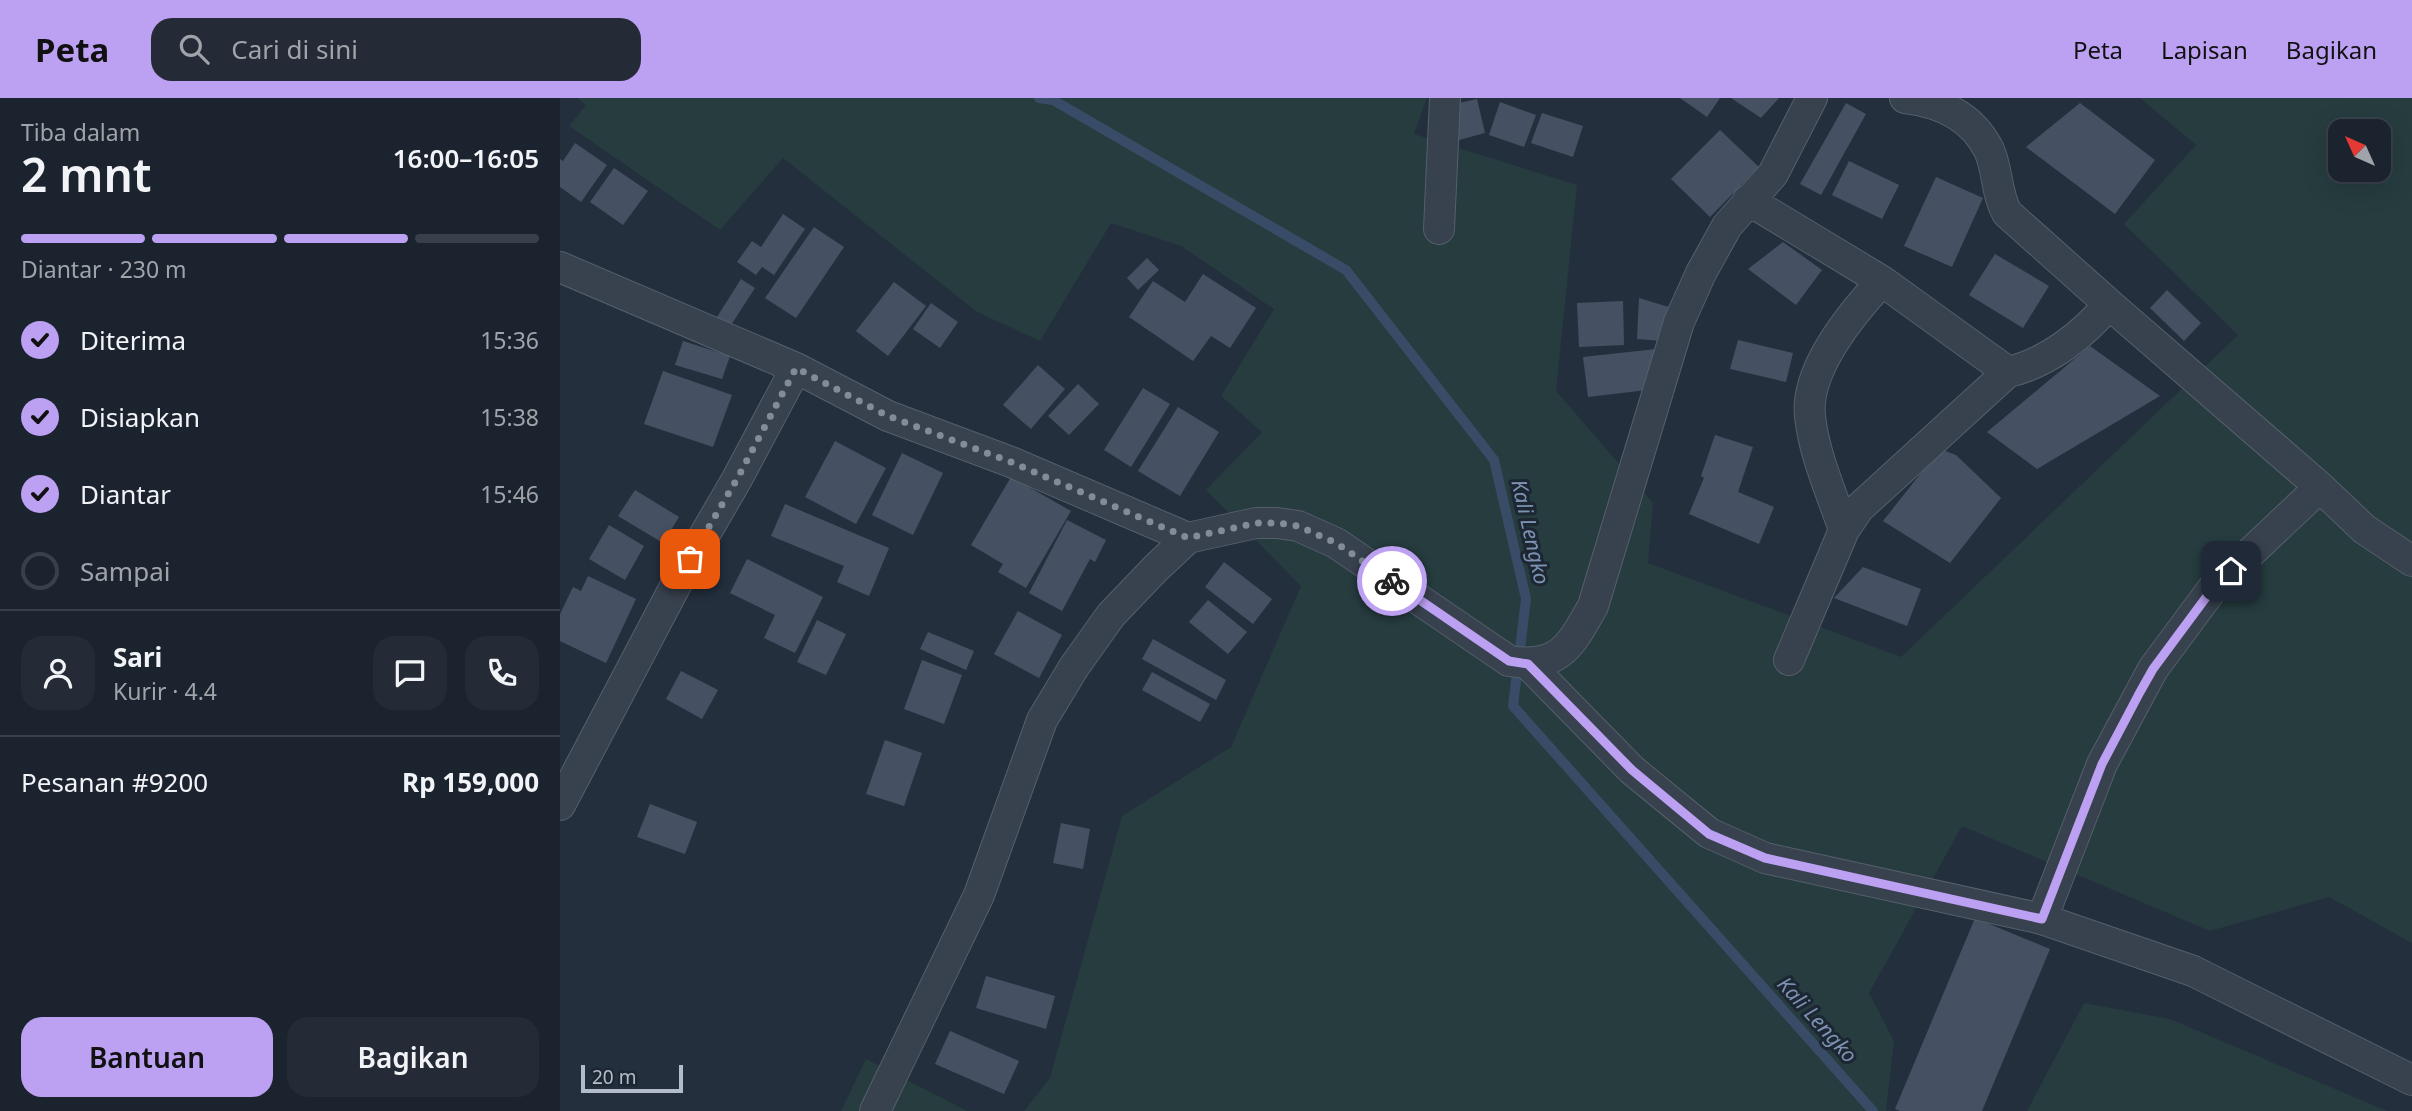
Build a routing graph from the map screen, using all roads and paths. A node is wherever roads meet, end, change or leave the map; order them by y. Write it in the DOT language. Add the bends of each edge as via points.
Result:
graph roads {
  1 [pos="1445,98"];
  2 [pos="1812,98"];
  3 [pos="1905,98"];
  4 [pos="1748,200"];
  5 [pos="1439,229"];
  6 [pos="560,267"];
  7 [pos="1882,281"];
  8 [pos="2109,303"];
  9 [pos="796,368"];
  10 [pos="2008,372"];
  11 [pos="2320,487"];
  12 [pos="1844,530"];
  13 [pos="1188,538"];
  14 [pos="2412,561"];
  15 [pos="1789,660"];
  16 [pos="1520,663"];
  17 [pos="560,805"];
  18 [pos="2042,919"];
  19 [pos="2412,1080"];
  20 [pos="875,1111"];
  1 -- 5 [label="street"];
  2 -- 4 [label="street" via="1773,174"];
  3 -- 8 [label="street" via="1954,111 1967,121 1989,151 2007,213"];
  4 -- 7 [label="street"];
  4 -- 16 [label="street" via="1700,273 1679,322 1592,606 1573,641 1560,654"];
  6 -- 9 [label="street"];
  7 -- 10 [label="street"];
  7 -- 12 [label="street" via="1829,348 1811,395 1817,447"];
  8 -- 10 [label="street" via="2092,324 2042,360"];
  8 -- 11 [label="street"];
  9 -- 13 [label="street" via="888,416 1011,462"];
  9 -- 17 [label="street"];
  10 -- 12 [label="street" via="1859,508"];
  11 -- 14 [label="street" via="2364,529"];
  11 -- 18 [label="street" via="2213,588 2153,669 2102,764"];
  12 -- 15 [label="street"];
  13 -- 16 [label="street" via="1256,523 1298,526 1336,543"];
  13 -- 20 [label="street" via="1111,615 1042,720 979,895"];
  16 -- 18 [label="street" via="1632,770 1709,834 1765,858"];
  18 -- 19 [label="street" via="2193,971"];
}
